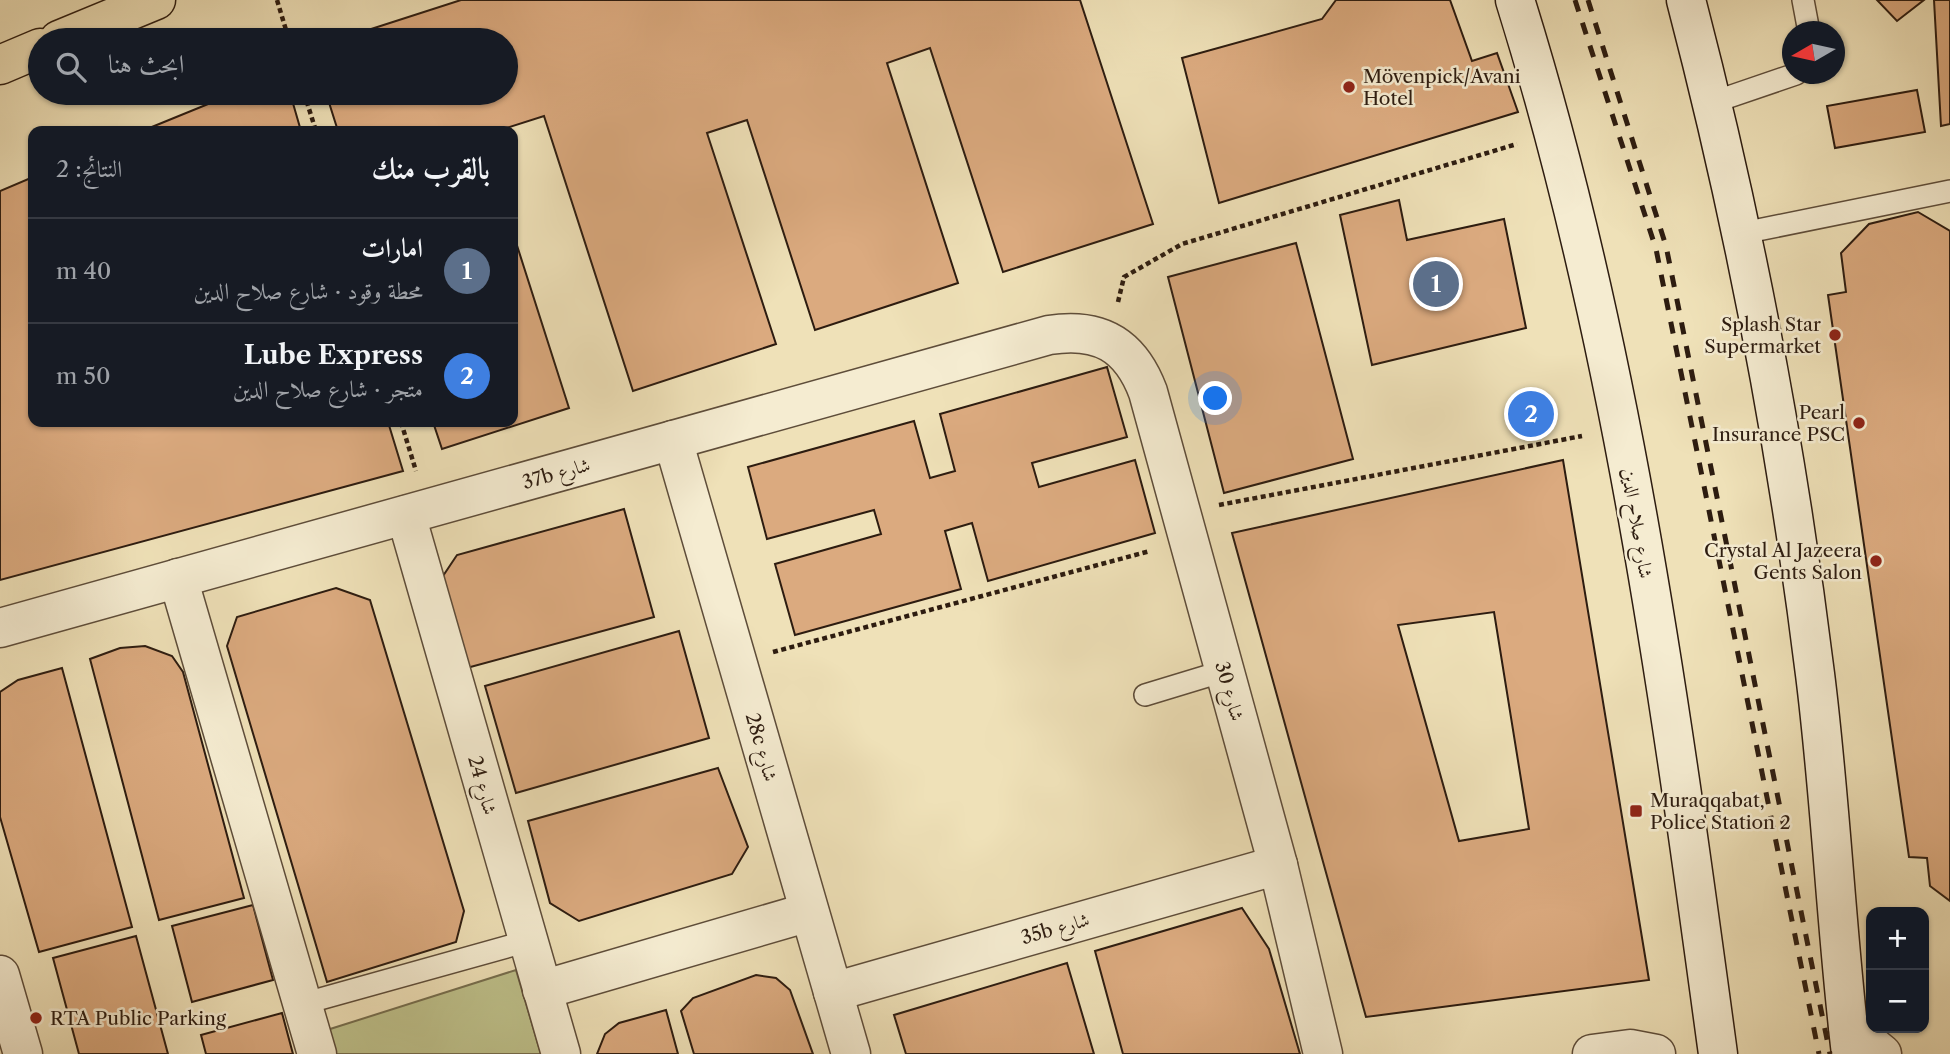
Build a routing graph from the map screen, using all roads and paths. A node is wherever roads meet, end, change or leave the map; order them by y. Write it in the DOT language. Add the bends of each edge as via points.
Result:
graph roads {
  1 [pos="277,0"];
  2 [pos="1515,0"];
  3 [pos="1803,0"];
  4 [pos="144,3"];
  5 [pos="1694,7"];
  6 [pos="1807,21"];
  7 [pos="87,28"];
  8 [pos="285,28"];
  9 [pos="28,53"];
  10 [pos="0,65"];
  11 [pos="1782,79"];
  12 [pos="1711,103"];
  13 [pos="308,105"];
  14 [pos="314,126"];
  15 [pos="1554,133"];
  16 [pos="1950,191"];
  17 [pos="1742,233"];
  18 [pos="1110,341"];
  19 [pos="402,427"];
  20 [pos="1622,428"];
  21 [pos="673,440"];
  22 [pos="416,512"];
  23 [pos="1184,527"];
  24 [pos="178,578"];
  25 [pos="1,627"];
  26 [pos="737,662"];
  27 [pos="1224,671"];
  28 [pos="1146,695"];
  29 [pos="1278,865"];
  30 [pos="809,912"];
  31 [pos="528,942"];
  32 [pos="0,975"];
  33 [pos="542,990"];
  34 [pos="832,992"];
  35 [pos="302,1004"];
  36 [pos="1849,1040"];
  37 [pos="23,1054"];
  38 [pos="317,1054"];
  39 [pos="561,1054"];
  40 [pos="851,1054"];
  41 [pos="1323,1054"];
  42 [pos="1591,1054"];
  43 [pos="1656,1054"];
  44 [pos="1718,1054"];
  45 [pos="1882,1054"];
  1 -- 8 [label="path"];
  2 -- 15 [label="street, شارع صلاح الدين"];
  3 -- 6 [label="lane"];
  4 -- 7 [label="main road"];
  5 -- 12 [label="street"];
  9 -- 10 [label="main road"];
  11 -- 12 [label="lane"];
  12 -- 17 [label="street"];
  13 -- 14 [label="path"];
  15 -- 18 [label="path" via="1182,244 1124,276"];
  15 -- 20 [label="street, شارع صلاح الدين"];
  16 -- 17 [label="lane"];
  17 -- 36 [label="street" via="1793,511 1815,675"];
  18 -- 21 [label="street, 37b شارع" via="1069,331 1049,335"];
  18 -- 23 [label="street, شارع 30" via="1140,371"];
  19 -- 22 [label="path"];
  20 -- 23 [label="path"];
  20 -- 44 [label="street, شارع صلاح الدين" via="1684,804"];
  21 -- 22 [label="street, 37b شارع"];
  21 -- 26 [label="street, 28c شارع"];
  22 -- 24 [label="street, 37b شارع"];
  22 -- 31 [label="street, شارع 24"];
  23 -- 26 [label="path"];
  23 -- 27 [label="street, شارع 30"];
  24 -- 25 [label="street, 37b شارع"];
  24 -- 35 [label="street"];
  26 -- 30 [label="street, 28c شارع"];
  27 -- 28 [label="lane"];
  27 -- 29 [label="street, شارع 30"];
  29 -- 34 [label="street, 35b شارع"];
  29 -- 41 [label="street, شارع 30"];
  30 -- 33 [label="street"];
  30 -- 34 [label="street, 28c شارع"];
  31 -- 33 [label="street, شارع 24"];
  31 -- 35 [label="lane"];
  32 -- 37 [label="street"];
  33 -- 39 [label="street, شارع 24"];
  34 -- 40 [label="street, 28c شارع"];
  35 -- 38 [label="street"];
  36 -- 45 [label="street"];
  42 -- 43 [label="street" via="1630,1049"];
}
